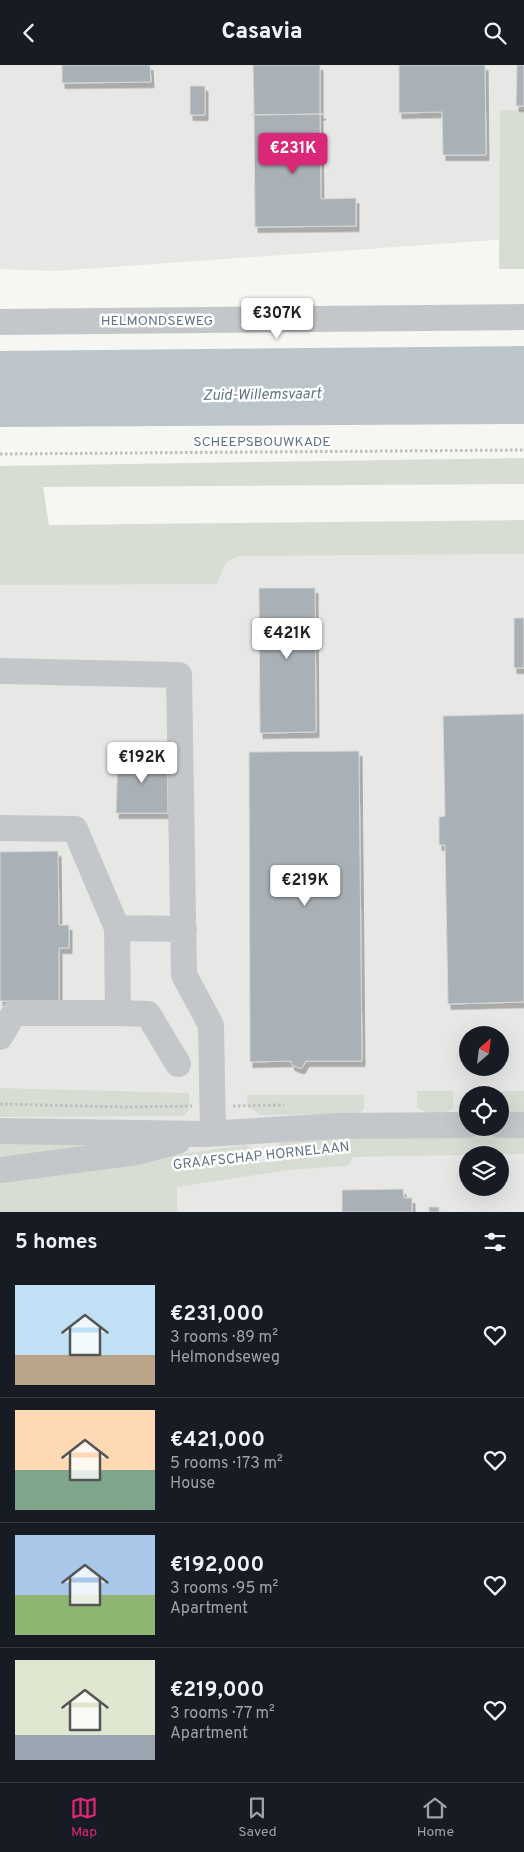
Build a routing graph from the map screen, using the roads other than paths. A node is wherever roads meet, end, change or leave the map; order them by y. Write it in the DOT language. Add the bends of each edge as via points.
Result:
graph roads {
  1 [pos="524,317"];
  2 [pos="0,322"];
  3 [pos="0,671"];
  4 [pos="0,828"];
  5 [pos="117,928"];
  6 [pos="184,929"];
  7 [pos="118,1013"];
  8 [pos="0,1037"];
  9 [pos="178,1064"];
  10 [pos="459,1125"];
  11 [pos="509,1125"];
  12 [pos="524,1125"];
  13 [pos="0,1131"];
  14 [pos="209,1134"];
  15 [pos="0,1170"];
  1 -- 2 [label="street, HELMONDSEWEG"];
  3 -- 6 [label="street" via="179,675"];
  4 -- 5 [label="street" via="75,829"];
  5 -- 6 [label="street"];
  5 -- 7 [label="street"];
  6 -- 14 [label="street" via="184,975 211,1025"];
  7 -- 8 [label="street" via="14,1013"];
  7 -- 9 [label="street" via="148,1014"];
  10 -- 14 [label="street, GRAAFSCHAP HORNELAAN" via="337,1126"];
  11 -- 12 [label="street"];
  13 -- 14 [label="street, GRAAFSCHAP HORNELAAN"];
  14 -- 15 [label="street, GRAAFSCHAP HORNELAAN" via="136,1152"];
}
